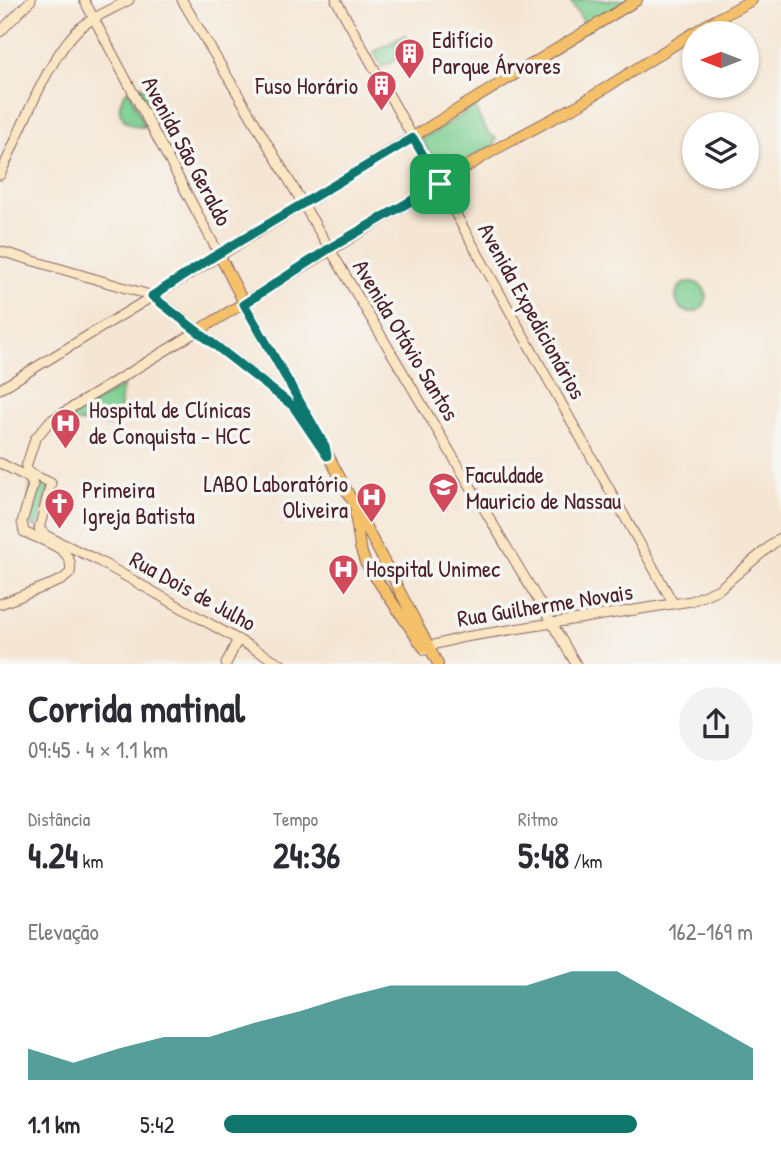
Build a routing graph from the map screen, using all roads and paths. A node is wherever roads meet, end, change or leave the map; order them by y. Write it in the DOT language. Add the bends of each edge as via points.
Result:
graph roads {
  1 [pos="32,0"];
  2 [pos="84,0"];
  3 [pos="129,0"];
  4 [pos="182,0"];
  5 [pos="336,0"];
  6 [pos="637,0"];
  7 [pos="752,0"];
  8 [pos="94,19"];
  9 [pos="0,32"];
  10 [pos="413,138"];
  11 [pos="0,175"];
  12 [pos="440,184"];
  13 [pos="304,203"];
  14 [pos="330,248"];
  15 [pos="0,251"];
  16 [pos="219,254"];
  17 [pos="152,296"];
  18 [pos="244,304"];
  19 [pos="196,332"];
  20 [pos="292,386"];
  21 [pos="0,389"];
  22 [pos="278,393"];
  23 [pos="327,456"];
  24 [pos="0,463"];
  25 [pos="27,463"];
  26 [pos="14,470"];
  27 [pos="354,506"];
  28 [pos="781,537"];
  29 [pos="673,603"];
  30 [pos="0,604"];
  31 [pos="552,624"];
  32 [pos="238,639"];
  33 [pos="427,648"];
  34 [pos="226,663"];
  35 [pos="281,663"];
  36 [pos="433,663"];
  37 [pos="438,663"];
  38 [pos="576,663"];
  1 -- 9 [label="street"];
  2 -- 8 [label="street, Avenida São Geraldo"];
  3 -- 8 [label="street"];
  4 -- 13 [label="street, Avenida Otávio Santos"];
  5 -- 10 [label="street, Avenida Expedicionários"];
  6 -- 10 [label="main road"];
  7 -- 12 [label="main road"];
  8 -- 11 [label="street" via="79,29 55,60"];
  8 -- 16 [label="street, Avenida São Geraldo"];
  10 -- 12 [label="street, Avenida Expedicionários"];
  10 -- 13 [label="main road"];
  12 -- 14 [label="main road"];
  12 -- 29 [label="street, Avenida Expedicionários"];
  13 -- 14 [label="street, Avenida Otávio Santos"];
  13 -- 16 [label="main road"];
  14 -- 18 [label="main road"];
  14 -- 31 [label="street, Avenida Otávio Santos"];
  15 -- 17 [label="street"];
  16 -- 17 [label="main road"];
  16 -- 18 [label="main road, Avenida São Geraldo"];
  17 -- 19 [label="main road"];
  17 -- 21 [label="street"];
  18 -- 19 [label="main road"];
  18 -- 20 [label="main road, Avenida São Geraldo"];
  19 -- 22 [label="main road"];
  19 -- 25 [label="street" via="47,423"];
  20 -- 22 [label="main road" via="282,384"];
  20 -- 23 [label="main road, Avenida São Geraldo"];
  22 -- 23 [label="main road" via="305,421"];
  23 -- 27 [label="main road, Avenida São Geraldo"];
  24 -- 26 [label="street"];
  25 -- 26 [label="street"];
  25 -- 32 [label="street, Rua Dois de Julho" via="29,473 51,483 40,531"];
  26 -- 30 [label="street" via="32,484 22,522 24,532 66,553 71,569 62,580"];
  27 -- 33 [label="main road, Avenida São Geraldo"];
  27 -- 33 [label="main road, Avenida São Geraldo" via="365,562"];
  28 -- 29 [label="street, Rua Guilherme Novais" via="719,589"];
  29 -- 31 [label="street, Rua Guilherme Novais"];
  31 -- 33 [label="street, Rua Guilherme Novais" via="465,637"];
  31 -- 38 [label="street, Avenida Otávio Santos"];
  32 -- 34 [label="street"];
  32 -- 35 [label="street, Rua Dois de Julho"];
  33 -- 36 [label="main road, Avenida São Geraldo"];
  33 -- 37 [label="main road, Avenida São Geraldo"];
}
